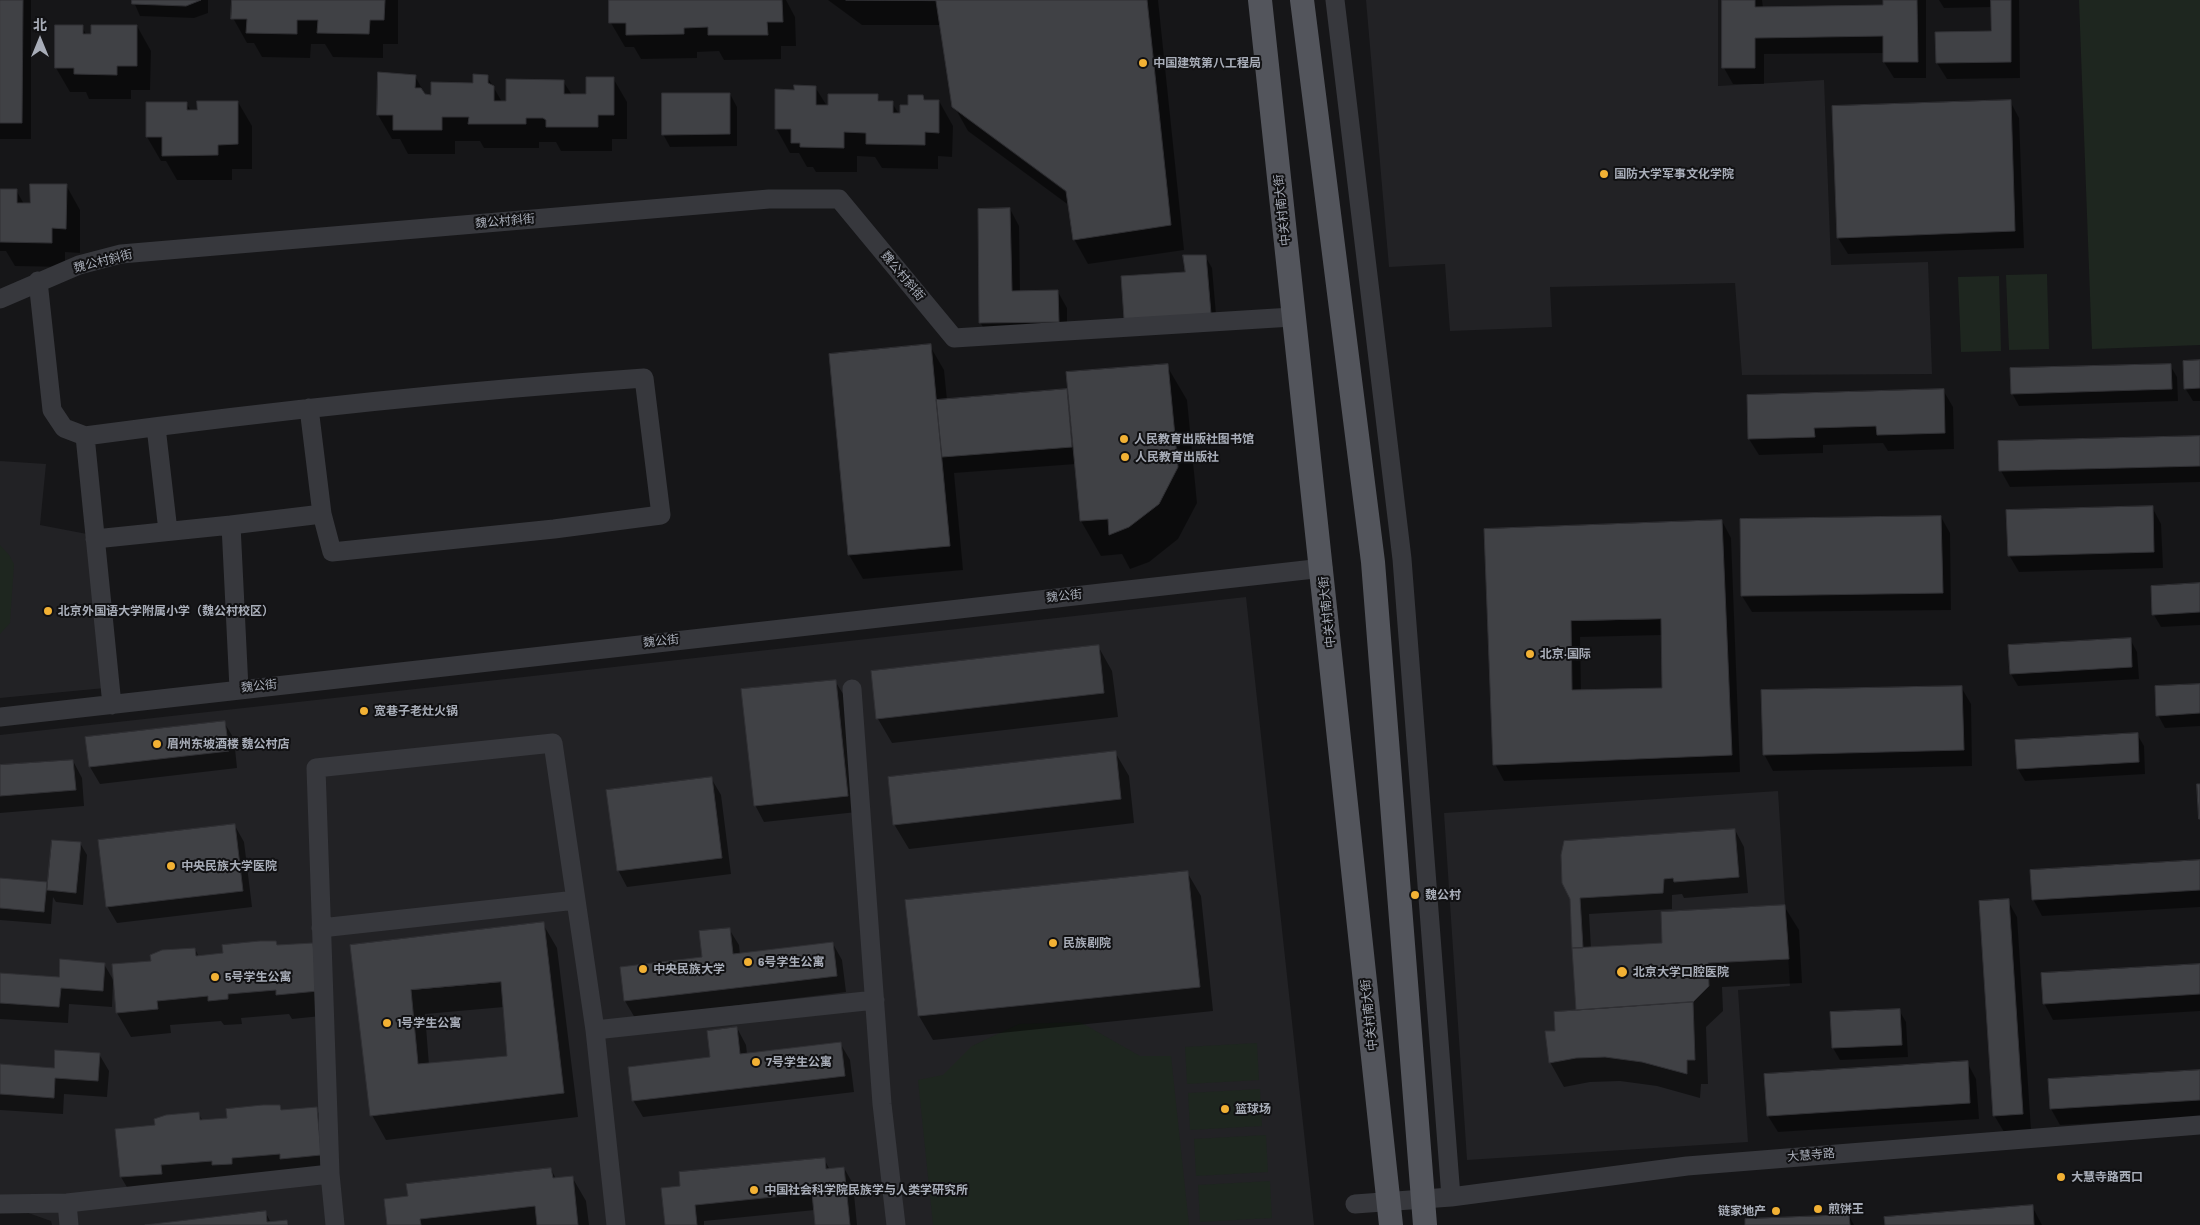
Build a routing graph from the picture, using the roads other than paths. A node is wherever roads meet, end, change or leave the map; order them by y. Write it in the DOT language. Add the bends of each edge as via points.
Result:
graph roads {
  1 [pos="1260,0"];
  2 [pos="1302,0"];
  3 [pos="1335,0"];
  4 [pos="38,281"];
  5 [pos="0,299"];
  6 [pos="1292,317"];
  7 [pos="309,408"];
  8 [pos="156,427"];
  9 [pos="85,436"];
  10 [pos="322,514"];
  11 [pos="231,526"];
  12 [pos="168,531"];
  13 [pos="95,540"];
  14 [pos="1323,568"];
  15 [pos="239,689"];
  16 [pos="852,689"];
  17 [pos="112,705"];
  18 [pos="0,717"];
  19 [pos="576,900"];
  20 [pos="320,928"];
  21 [pos="875,1000"];
  22 [pos="595,1030"];
  23 [pos="2200,1125"];
  24 [pos="330,1174"];
  25 [pos="1451,1197"];
  26 [pos="1422,1199"];
  27 [pos="1389,1201"];
  28 [pos="67,1203"];
  29 [pos="0,1204"];
  30 [pos="1355,1204"];
  31 [pos="69,1225"];
  32 [pos="335,1225"];
  33 [pos="616,1225"];
  34 [pos="896,1225"];
  35 [pos="1391,1225"];
  36 [pos="1425,1225"];
  1 -- 6 [label="main road, 中关村南大街"];
  2 -- 26 [label="main road" via="1372,562"];
  3 -- 25 [label="street" via="1402,559"];
  4 -- 5 [label="street, 魏公村斜街"];
  4 -- 6 [label="street, 魏公村斜街" via="79,265 121,254 769,199 838,199 954,338"];
  4 -- 9 [label="street" via="52,410 64,428"];
  6 -- 14 [label="main road, 中关村南大街"];
  7 -- 8 [label="street"];
  7 -- 10 [label="street"];
  7 -- 10 [label="street" via="644,378 661,515 332,552"];
  8 -- 9 [label="street"];
  8 -- 12 [label="street"];
  9 -- 13 [label="street"];
  10 -- 11 [label="street"];
  11 -- 12 [label="street"];
  11 -- 15 [label="street"];
  12 -- 13 [label="street"];
  13 -- 17 [label="street"];
  14 -- 15 [label="street, 魏公街"];
  14 -- 27 [label="main road, 中关村南大街"];
  15 -- 17 [label="street, 魏公街"];
  16 -- 21 [label="street"];
  17 -- 18 [label="street, 魏公街"];
  19 -- 20 [label="street"];
  19 -- 20 [label="street" via="553,743 316,768"];
  19 -- 22 [label="street"];
  20 -- 24 [label="street"];
  21 -- 22 [label="street"];
  21 -- 34 [label="street" via="882,1104"];
  22 -- 33 [label="street"];
  23 -- 25 [label="street, 大慧寺路" via="1687,1166"];
  24 -- 28 [label="street"];
  24 -- 32 [label="street"];
  25 -- 26 [label="street, 大慧寺路"];
  26 -- 27 [label="street, 大慧寺路"];
  26 -- 36 [label="main road"];
  27 -- 30 [label="street, 大慧寺路"];
  27 -- 35 [label="main road, 中关村南大街"];
  28 -- 29 [label="street"];
  28 -- 31 [label="street"];
}
